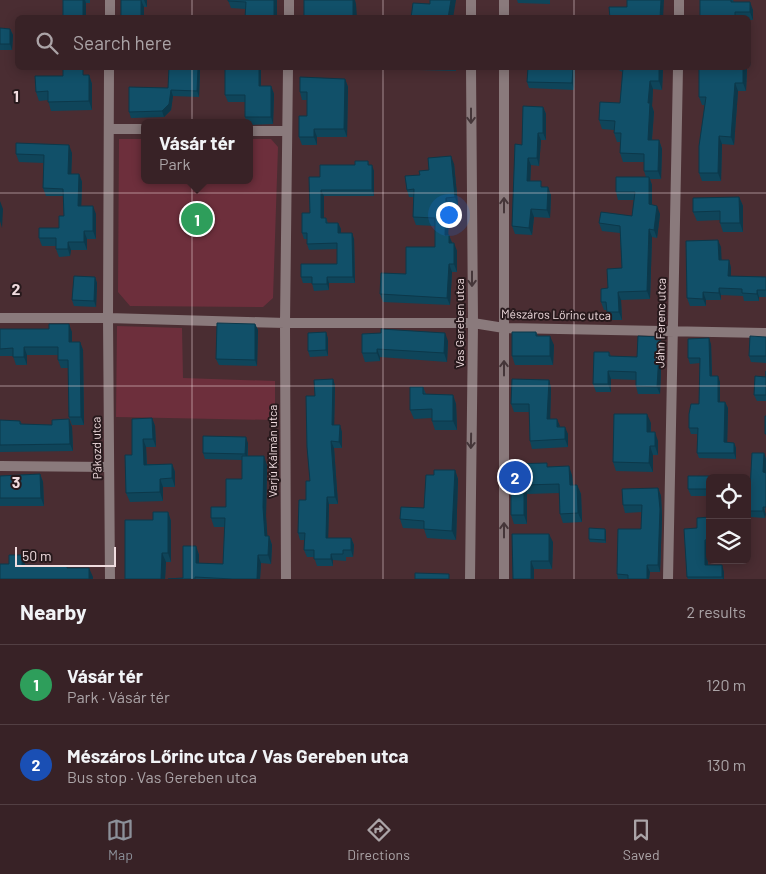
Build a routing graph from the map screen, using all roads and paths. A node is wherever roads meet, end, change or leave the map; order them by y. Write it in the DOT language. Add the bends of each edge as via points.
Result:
graph roads {
  1 [pos="110,0"];
  2 [pos="289,0"];
  3 [pos="471,0"];
  4 [pos="504,0"];
  5 [pos="679,0"];
  6 [pos="110,15"];
  7 [pos="289,15"];
  8 [pos="471,15"];
  9 [pos="504,15"];
  10 [pos="678,15"];
  11 [pos="109,70"];
  12 [pos="288,70"];
  13 [pos="471,70"];
  14 [pos="504,70"];
  15 [pos="678,70"];
  16 [pos="109,129"];
  17 [pos="141,130"];
  18 [pos="253,131"];
  19 [pos="287,131"];
  20 [pos="0,318"];
  21 [pos="108,318"];
  22 [pos="285,323"];
  23 [pos="473,323"];
  24 [pos="504,328"];
  25 [pos="674,330"];
  26 [pos="766,333"];
  27 [pos="0,466"];
  28 [pos="109,467"];
  29 [pos="110,579"];
  30 [pos="286,579"];
  31 [pos="470,579"];
  32 [pos="504,579"];
  33 [pos="668,579"];
  1 -- 6 [label="street"];
  2 -- 7 [label="street"];
  3 -- 8 [label="street"];
  4 -- 9 [label="street"];
  5 -- 10 [label="street"];
  11 -- 16 [label="street"];
  12 -- 19 [label="street"];
  13 -- 23 [label="street, Vas Gereben utca, one-way"];
  24 -- 14 [label="street, one-way"];
  15 -- 25 [label="street, Jáhn Ferenc utca"];
  16 -- 17 [label="street"];
  16 -- 21 [label="street, Pákozd utca"];
  18 -- 19 [label="street"];
  19 -- 22 [label="street, Varjú Kálmán utca"];
  20 -- 21 [label="street"];
  21 -- 22 [label="street, Mészáros Lőrinc utca"];
  21 -- 28 [label="street, Pákozd utca"];
  22 -- 23 [label="street, Mészáros Lőrinc utca"];
  22 -- 30 [label="street, Varjú Kálmán utca"];
  23 -- 24 [label="street, Mészáros Lőrinc utca"];
  23 -- 31 [label="street, Vas Gereben utca, one-way"];
  24 -- 25 [label="street, Mészáros Lőrinc utca"];
  32 -- 24 [label="street, one-way"];
  25 -- 26 [label="street, Mészáros Lőrinc utca"];
  25 -- 33 [label="street, Jáhn Ferenc utca"];
  27 -- 28 [label="street"];
  28 -- 29 [label="street, Pákozd utca"];
}
